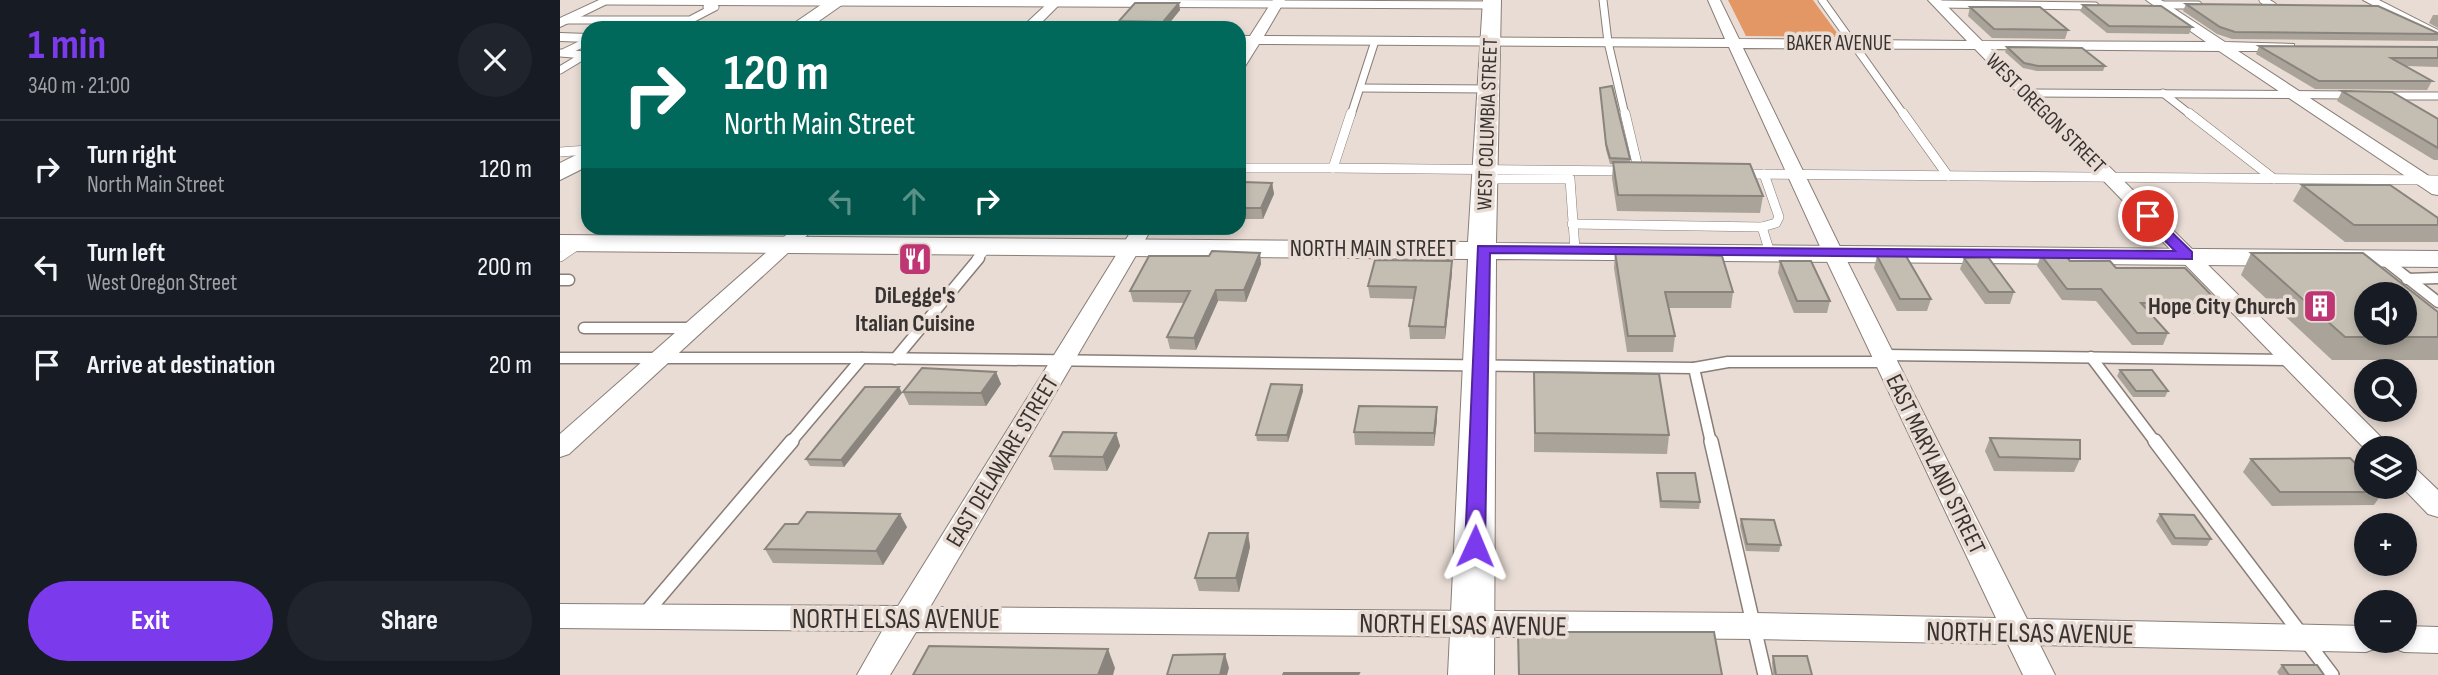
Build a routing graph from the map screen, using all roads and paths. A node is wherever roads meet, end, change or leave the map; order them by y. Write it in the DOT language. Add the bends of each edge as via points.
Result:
graph roads {
  1 [pos="774,0"];
  2 [pos="840,0"];
  3 [pos="1602,0"];
  4 [pos="1714,0"];
  5 [pos="1822,0"];
  6 [pos="2045,0"];
  7 [pos="1057,1"];
  8 [pos="1279,2"];
  9 [pos="1936,2"];
  10 [pos="603,3"];
  11 [pos="1491,3"];
  12 [pos="2262,3"];
  13 [pos="2155,4"];
  14 [pos="2052,5"];
  15 [pos="2210,5"];
  16 [pos="2374,5"];
  17 [pos="2107,6"];
  18 [pos="2287,6"];
  19 [pos="563,21"];
  20 [pos="807,21"];
  21 [pos="1036,21"];
  22 [pos="2438,35"];
  23 [pos="560,37"];
  24 [pos="581,38"];
  25 [pos="1246,41"];
  26 [pos="1375,41"];
  27 [pos="1490,41"];
  28 [pos="1608,42"];
  29 [pos="581,43"];
  30 [pos="1734,43"];
  31 [pos="1851,44"];
  32 [pos="1978,44"];
  33 [pos="2221,46"];
  34 [pos="2300,47"];
  35 [pos="562,53"];
  36 [pos="581,55"];
  37 [pos="581,57"];
  38 [pos="560,70"];
  39 [pos="1361,88"];
  40 [pos="1488,89"];
  41 [pos="2026,93"];
  42 [pos="2163,93"];
  43 [pos="2294,95"];
  44 [pos="2362,96"];
  45 [pos="2375,96"];
  46 [pos="2435,97"];
  47 [pos="1246,168"];
  48 [pos="1333,168"];
  49 [pos="1639,172"];
  50 [pos="1653,172"];
  51 [pos="1736,174"];
  52 [pos="1764,174"];
  53 [pos="1484,175"];
  54 [pos="1796,175"];
  55 [pos="1948,176"];
  56 [pos="2109,177"];
  57 [pos="2274,179"];
  58 [pos="2430,180"];
  59 [pos="2438,190"];
  60 [pos="796,236"];
  61 [pos="1136,237"];
  62 [pos="1574,237"];
  63 [pos="1766,240"];
  64 [pos="988,246"];
  65 [pos="567,247"];
  66 [pos="1483,249"];
  67 [pos="1832,253"];
  68 [pos="2187,256"];
  69 [pos="2382,258"];
  70 [pos="2437,274"];
  71 [pos="2407,279"];
  72 [pos="2438,302"];
  73 [pos="584,328"];
  74 [pos="695,328"];
  75 [pos="2091,357"];
  76 [pos="560,358"];
  77 [pos="662,358"];
  78 [pos="862,358"];
  79 [pos="895,359"];
  80 [pos="1885,359"];
  81 [pos="2291,360"];
  82 [pos="1061,362"];
  83 [pos="1479,366"];
  84 [pos="1694,368"];
  85 [pos="2367,436"];
  86 [pos="560,448"];
  87 [pos="2417,486"];
  88 [pos="2438,507"];
  89 [pos="560,616"];
  90 [pos="643,616"];
  91 [pos="907,618"];
  92 [pos="1473,624"];
  93 [pos="1754,626"];
  94 [pos="2018,632"];
  95 [pos="2304,638"];
  96 [pos="2354,639"];
  97 [pos="2417,639"];
  98 [pos="2438,640"];
  99 [pos="873,675"];
  100 [pos="1471,675"];
  101 [pos="1765,675"];
  102 [pos="2039,675"];
  103 [pos="2332,675"];
  1 -- 2 [label="lane"];
  1 -- 10 [label="lane"];
  2 -- 7 [label="lane"];
  2 -- 20 [label="street"];
  3 -- 28 [label="lane"];
  4 -- 30 [label="street, EAST MARYLAND STREET"];
  5 -- 31 [label="lane"];
  6 -- 14 [label="lane"];
  7 -- 8 [label="lane"];
  7 -- 21 [label="street"];
  8 -- 11 [label="lane"];
  8 -- 25 [label="street"];
  9 -- 14 [label="lane"];
  9 -- 32 [label="street, WEST OREGON STREET"];
  10 -- 19 [label="street"];
  10 -- 19 [label="lane" via="715,7 690,20"];
  11 -- 27 [label="street, WEST COLUMBIA STREET"];
  12 -- 18 [label="lane"];
  13 -- 15 [label="lane"];
  13 -- 33 [label="street"];
  14 -- 17 [label="lane"];
  16 -- 22 [label="street"];
  23 -- 24 [label="street"];
  25 -- 26 [label="street, BAKER AVENUE"];
  26 -- 27 [label="street, BAKER AVENUE"];
  26 -- 39 [label="lane"];
  27 -- 28 [label="street, BAKER AVENUE"];
  27 -- 40 [label="street, WEST COLUMBIA STREET"];
  28 -- 30 [label="street, BAKER AVENUE"];
  28 -- 49 [label="lane"];
  29 -- 35 [label="lane"];
  30 -- 31 [label="street, BAKER AVENUE"];
  30 -- 54 [label="street, EAST MARYLAND STREET"];
  31 -- 32 [label="street, BAKER AVENUE"];
  31 -- 55 [label="lane"];
  32 -- 33 [label="street, BAKER AVENUE"];
  32 -- 41 [label="street, WEST OREGON STREET"];
  33 -- 34 [label="street, BAKER AVENUE"];
  33 -- 43 [label="street"];
  35 -- 36 [label="lane"];
  37 -- 38 [label="lane"];
  39 -- 40 [label="lane"];
  39 -- 48 [label="lane"];
  40 -- 53 [label="street, WEST COLUMBIA STREET"];
  41 -- 42 [label="lane"];
  41 -- 56 [label="street, WEST OREGON STREET"];
  42 -- 43 [label="lane"];
  42 -- 57 [label="lane"];
  43 -- 44 [label="lane"];
  43 -- 58 [label="street"];
  45 -- 46 [label="lane"];
  47 -- 48 [label="lane"];
  48 -- 53 [label="lane"];
  49 -- 50 [label="lane"];
  49 -- 53 [label="lane"];
  51 -- 52 [label="lane"];
  52 -- 54 [label="lane"];
  52 -- 63 [label="lane" via="1779,217"];
  53 -- 62 [label="lane" via="1570,179"];
  53 -- 66 [label="street, WEST COLUMBIA STREET"];
  54 -- 55 [label="lane"];
  54 -- 67 [label="street, EAST MARYLAND STREET"];
  55 -- 56 [label="lane"];
  56 -- 57 [label="lane"];
  56 -- 68 [label="street, WEST OREGON STREET"];
  57 -- 58 [label="lane"];
  58 -- 59 [label="street"];
  60 -- 64 [label="street, NORTH MAIN STREET"];
  60 -- 65 [label="street, NORTH MAIN STREET"];
  60 -- 74 [label="street"];
  61 -- 64 [label="street, NORTH MAIN STREET"];
  61 -- 66 [label="street, NORTH MAIN STREET"];
  61 -- 82 [label="street, EAST DELAWARE STREET"];
  62 -- 63 [label="street, NORTH MAIN STREET"];
  62 -- 66 [label="street, NORTH MAIN STREET"];
  63 -- 67 [label="street, NORTH MAIN STREET"];
  64 -- 79 [label="lane"];
  66 -- 83 [label="street, WEST COLUMBIA STREET"];
  67 -- 68 [label="street, NORTH MAIN STREET"];
  67 -- 80 [label="street, EAST MARYLAND STREET"];
  68 -- 69 [label="street, NORTH MAIN STREET"];
  68 -- 81 [label="street, WEST OREGON STREET"];
  69 -- 70 [label="street, NORTH MAIN STREET"];
  69 -- 71 [label="lane"];
  70 -- 71 [label="lane"];
  71 -- 72 [label="lane"];
  73 -- 74 [label="lane"];
  74 -- 77 [label="street"];
  75 -- 80 [label="lane"];
  75 -- 81 [label="lane"];
  75 -- 95 [label="lane"];
  76 -- 77 [label="lane"];
  77 -- 78 [label="lane"];
  77 -- 86 [label="street"];
  78 -- 79 [label="lane"];
  78 -- 90 [label="lane"];
  79 -- 82 [label="lane"];
  80 -- 84 [label="lane" via="1728,362"];
  80 -- 94 [label="street, EAST MARYLAND STREET"];
  81 -- 85 [label="street, WEST OREGON STREET"];
  82 -- 83 [label="lane"];
  82 -- 91 [label="street, EAST DELAWARE STREET"];
  83 -- 84 [label="lane"];
  83 -- 92 [label="street, WEST COLUMBIA STREET"];
  84 -- 93 [label="lane"];
  87 -- 88 [label="street"];
  89 -- 90 [label="street, NORTH ELSAS AVENUE"];
  90 -- 91 [label="street, NORTH ELSAS AVENUE"];
  91 -- 92 [label="street, NORTH ELSAS AVENUE"];
  91 -- 99 [label="street, EAST DELAWARE STREET"];
  92 -- 93 [label="street, NORTH ELSAS AVENUE"];
  92 -- 100 [label="street, WEST COLUMBIA STREET"];
  93 -- 94 [label="street, NORTH ELSAS AVENUE"];
  93 -- 101 [label="lane"];
  94 -- 95 [label="street, NORTH ELSAS AVENUE"];
  94 -- 102 [label="street, EAST MARYLAND STREET"];
  95 -- 96 [label="street, NORTH ELSAS AVENUE"];
  95 -- 103 [label="lane"];
  97 -- 98 [label="street"];
}
